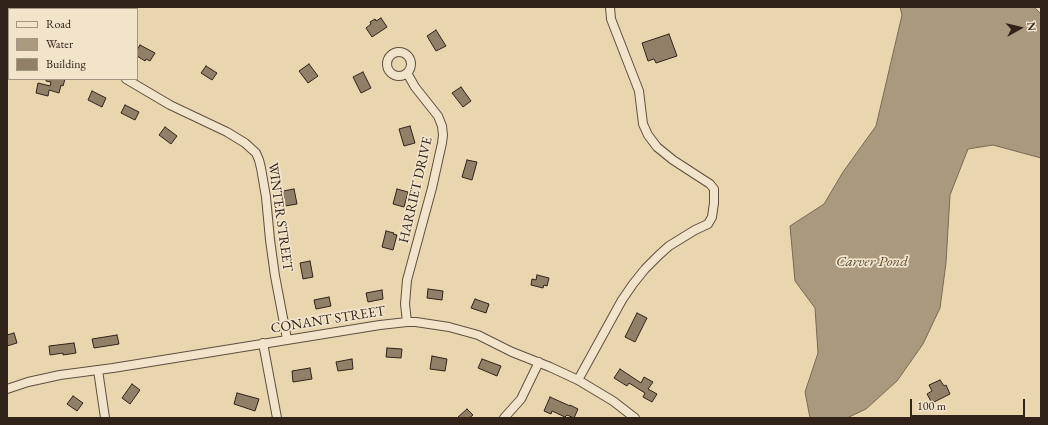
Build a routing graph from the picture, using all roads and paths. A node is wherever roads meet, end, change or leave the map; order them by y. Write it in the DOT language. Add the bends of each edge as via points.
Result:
graph roads {
  1 [pos="610,7"];
  2 [pos="407,73"];
  3 [pos="128,80"];
  4 [pos="407,322"];
  5 [pos="287,339"];
  6 [pos="263,343"];
  7 [pos="539,362"];
  8 [pos="98,370"];
  9 [pos="578,380"];
  10 [pos="7,390"];
  11 [pos="105,418"];
  12 [pos="277,418"];
  13 [pos="504,418"];
  14 [pos="635,418"];
  1 -- 9 [label="street" via="611,19 639,90 643,124 648,135 657,148 710,184 714,189 714,203 708,224 669,246 645,268 622,300"];
  2 -- 4 [label="street, HARRIET DRIVE" via="438,116 442,126 442,143 407,280"];
  3 -- 5 [label="street, WINTER STREET" via="170,106 227,132 256,153 264,183 275,276"];
  4 -- 5 [label="street, CONANT STREET"];
  4 -- 7 [label="street, CONANT STREET" via="463,330"];
  5 -- 6 [label="street, CONANT STREET"];
  6 -- 8 [label="street, CONANT STREET"];
  6 -- 12 [label="street"];
  7 -- 9 [label="street, CONANT STREET"];
  7 -- 13 [label="street" via="521,399"];
  8 -- 10 [label="street, CONANT STREET" via="41,379"];
  8 -- 11 [label="street"];
  9 -- 14 [label="street, CONANT STREET"];
}
